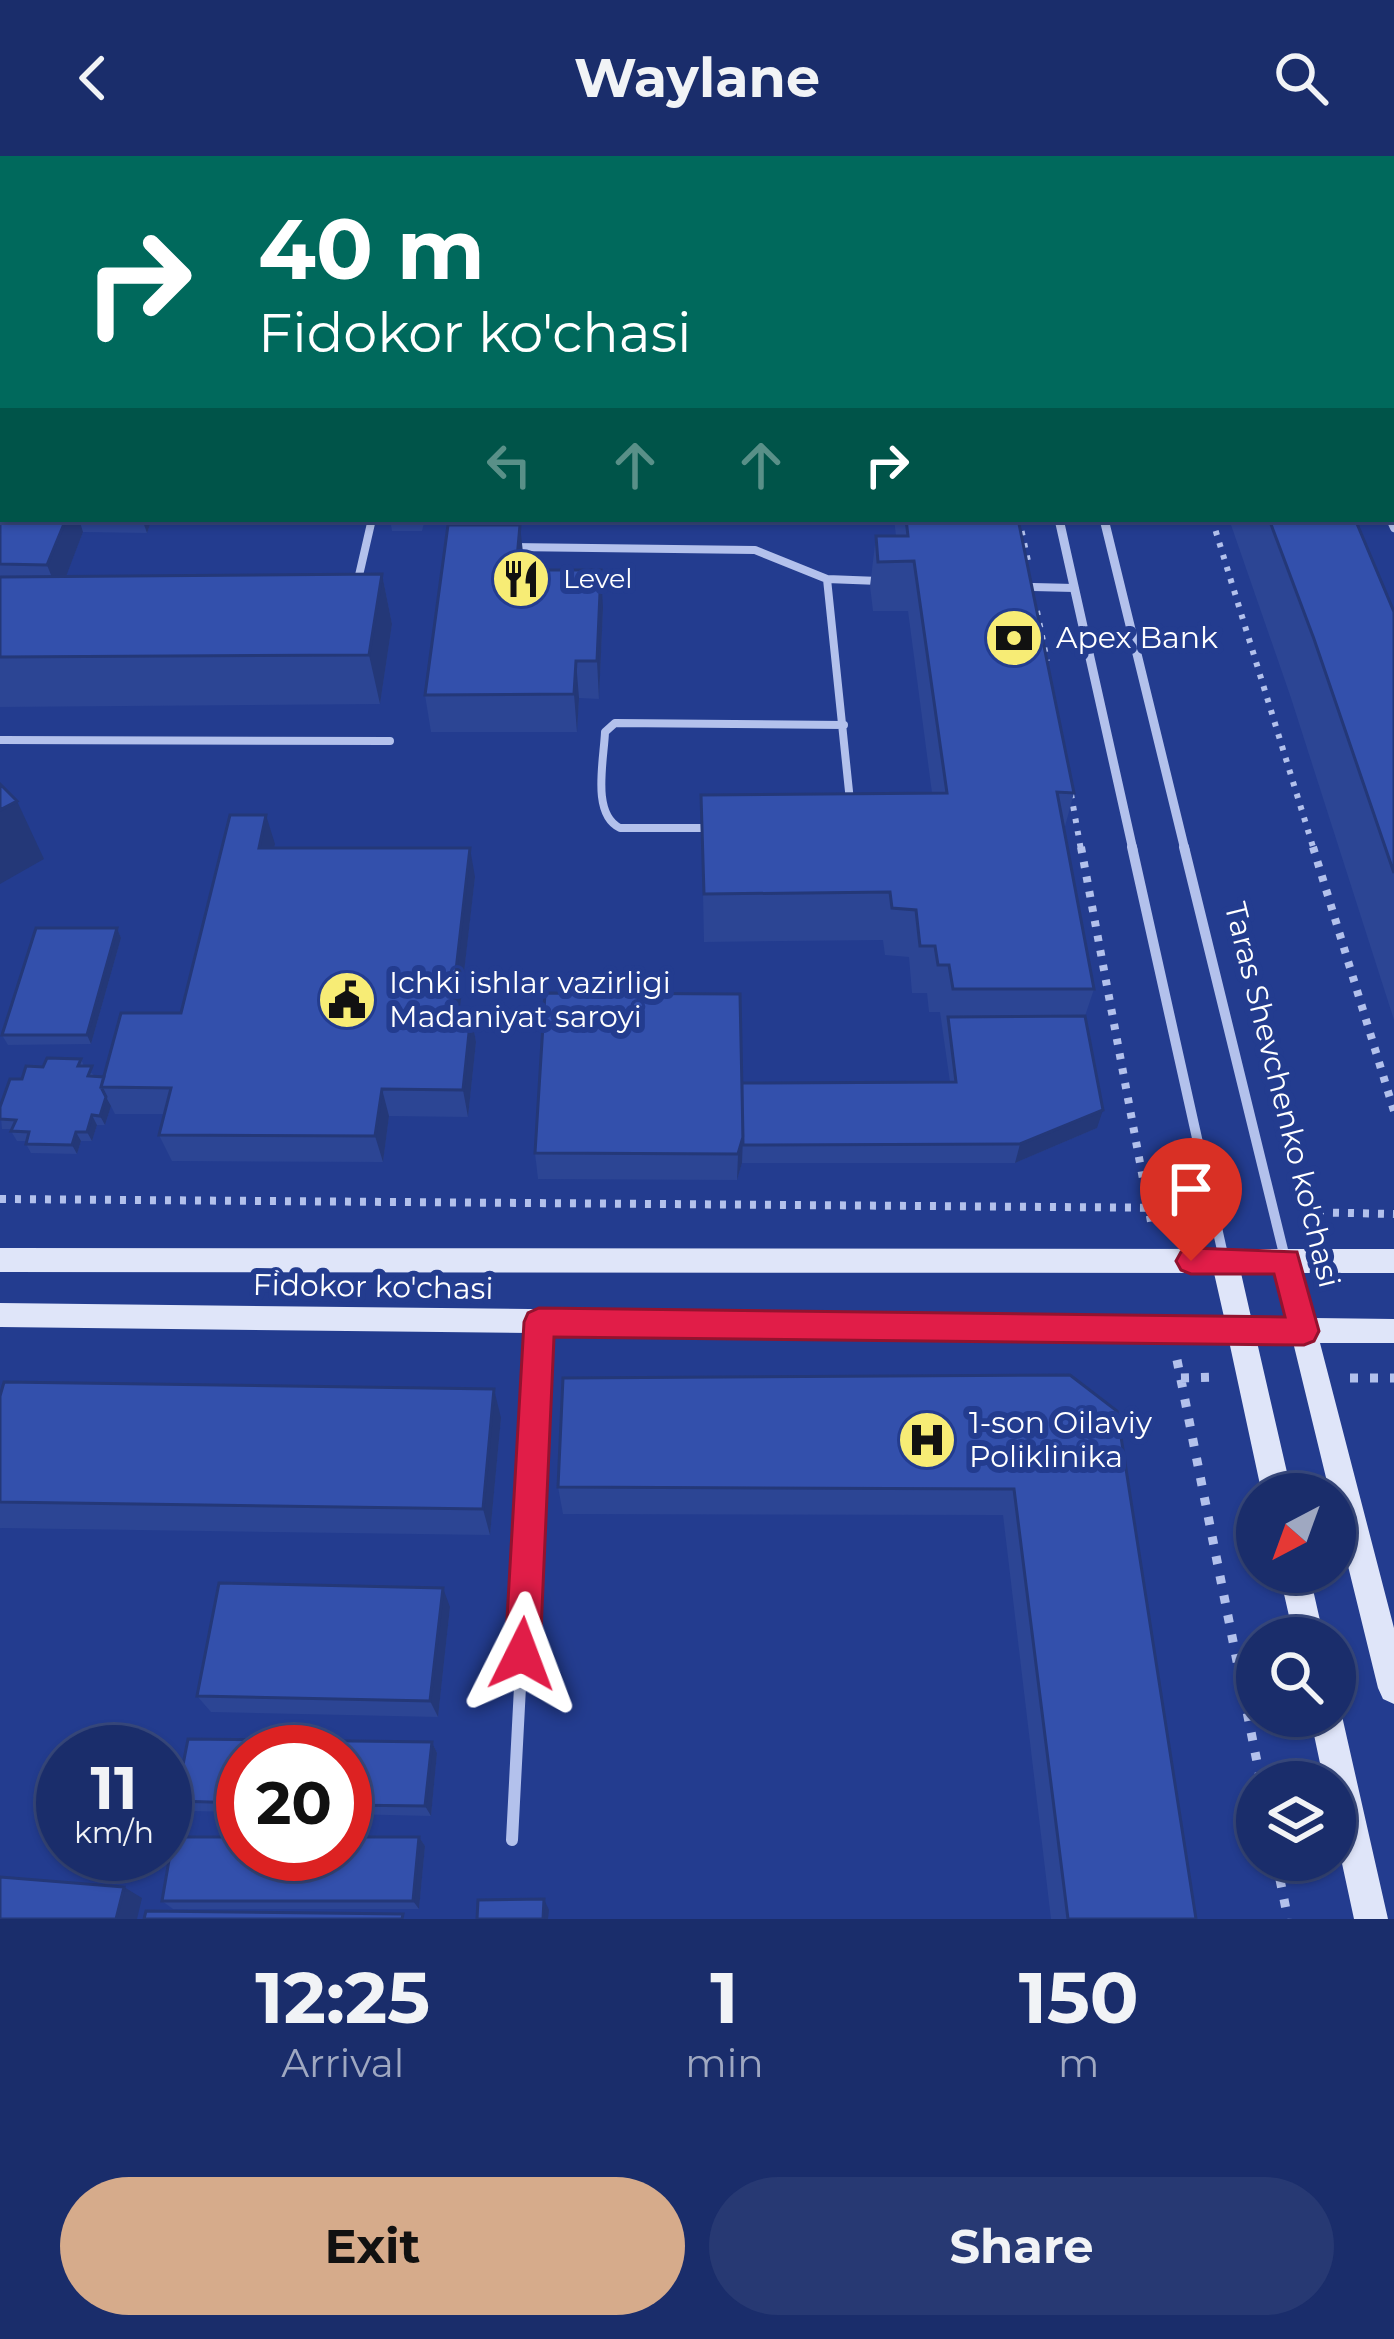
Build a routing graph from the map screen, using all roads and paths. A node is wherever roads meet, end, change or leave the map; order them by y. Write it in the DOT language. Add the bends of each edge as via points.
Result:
graph roads {
  1 [pos="371,522"];
  2 [pos="1020,522"];
  3 [pos="1060,522"];
  4 [pos="1105,522"];
  5 [pos="1213,522"];
  6 [pos="495,547"];
  7 [pos="827,579"];
  8 [pos="896,582"];
  9 [pos="1033,586"];
  10 [pos="356,588"];
  11 [pos="1074,588"];
  12 [pos="1050,678"];
  13 [pos="844,724"];
  14 [pos="0,740"];
  15 [pos="390,740"];
  16 [pos="1071,793"];
  17 [pos="851,808"];
  18 [pos="736,828"];
  19 [pos="1394,1111"];
  20 [pos="0,1199"];
  21 [pos="1148,1207"];
  22 [pos="1214,1208"];
  23 [pos="1274,1211"];
  24 [pos="1394,1214"];
  25 [pos="0,1260"];
  26 [pos="1158,1261"];
  27 [pos="1225,1261"];
  28 [pos="1286,1261"];
  29 [pos="1394,1262"];
  30 [pos="0,1315"];
  31 [pos="539,1322"];
  32 [pos="1241,1331"];
  33 [pos="1304,1331"];
  34 [pos="1394,1331"];
  35 [pos="1172,1332"];
  36 [pos="1272,1473"];
  37 [pos="1394,1688"];
  38 [pos="1331,1737"];
  39 [pos="1257,1761"];
  40 [pos="512,1840"];
  41 [pos="1280,1881"];
  42 [pos="1288,1919"];
  43 [pos="1371,1919"];
  1 -- 10 [label="lane"];
  2 -- 9 [label="path"];
  3 -- 11 [label="street"];
  4 -- 23 [label="street, Taras Shevchenko ko'chasi"];
  5 -- 19 [label="path"];
  6 -- 7 [label="lane" via="755,550"];
  7 -- 8 [label="lane"];
  7 -- 13 [label="lane"];
  9 -- 11 [label="lane"];
  9 -- 12 [label="path"];
  11 -- 22 [label="street"];
  13 -- 17 [label="lane"];
  13 -- 18 [label="lane" via="615,723 605,732 603,809 610,824"];
  14 -- 15 [label="lane"];
  16 -- 21 [label="path"];
  20 -- 21 [label="path"];
  21 -- 22 [label="path"];
  21 -- 26 [label="path"];
  22 -- 27 [label="street"];
  23 -- 24 [label="path"];
  23 -- 28 [label="street, Taras Shevchenko ko'chasi"];
  25 -- 26 [label="main road, Fidokor ko'chasi"];
  26 -- 27 [label="main road, Fidokor ko'chasi"];
  27 -- 28 [label="main road, Fidokor ko'chasi"];
  27 -- 32 [label="main road"];
  28 -- 29 [label="main road, Fidokor ko'chasi"];
  28 -- 33 [label="main road, Taras Shevchenko ko'chasi"];
  30 -- 31 [label="main road, Fidokor ko'chasi"];
  31 -- 35 [label="main road, Fidokor ko'chasi"];
  31 -- 40 [label="lane"];
  32 -- 33 [label="main road, Fidokor ko'chasi"];
  32 -- 35 [label="main road, Fidokor ko'chasi"];
  32 -- 36 [label="main road"];
  33 -- 34 [label="main road, Fidokor ko'chasi"];
  33 -- 37 [label="main road, Taras Shevchenko ko'chasi"];
  35 -- 39 [label="path"];
  38 -- 43 [label="main road"];
  41 -- 42 [label="path"];
}
